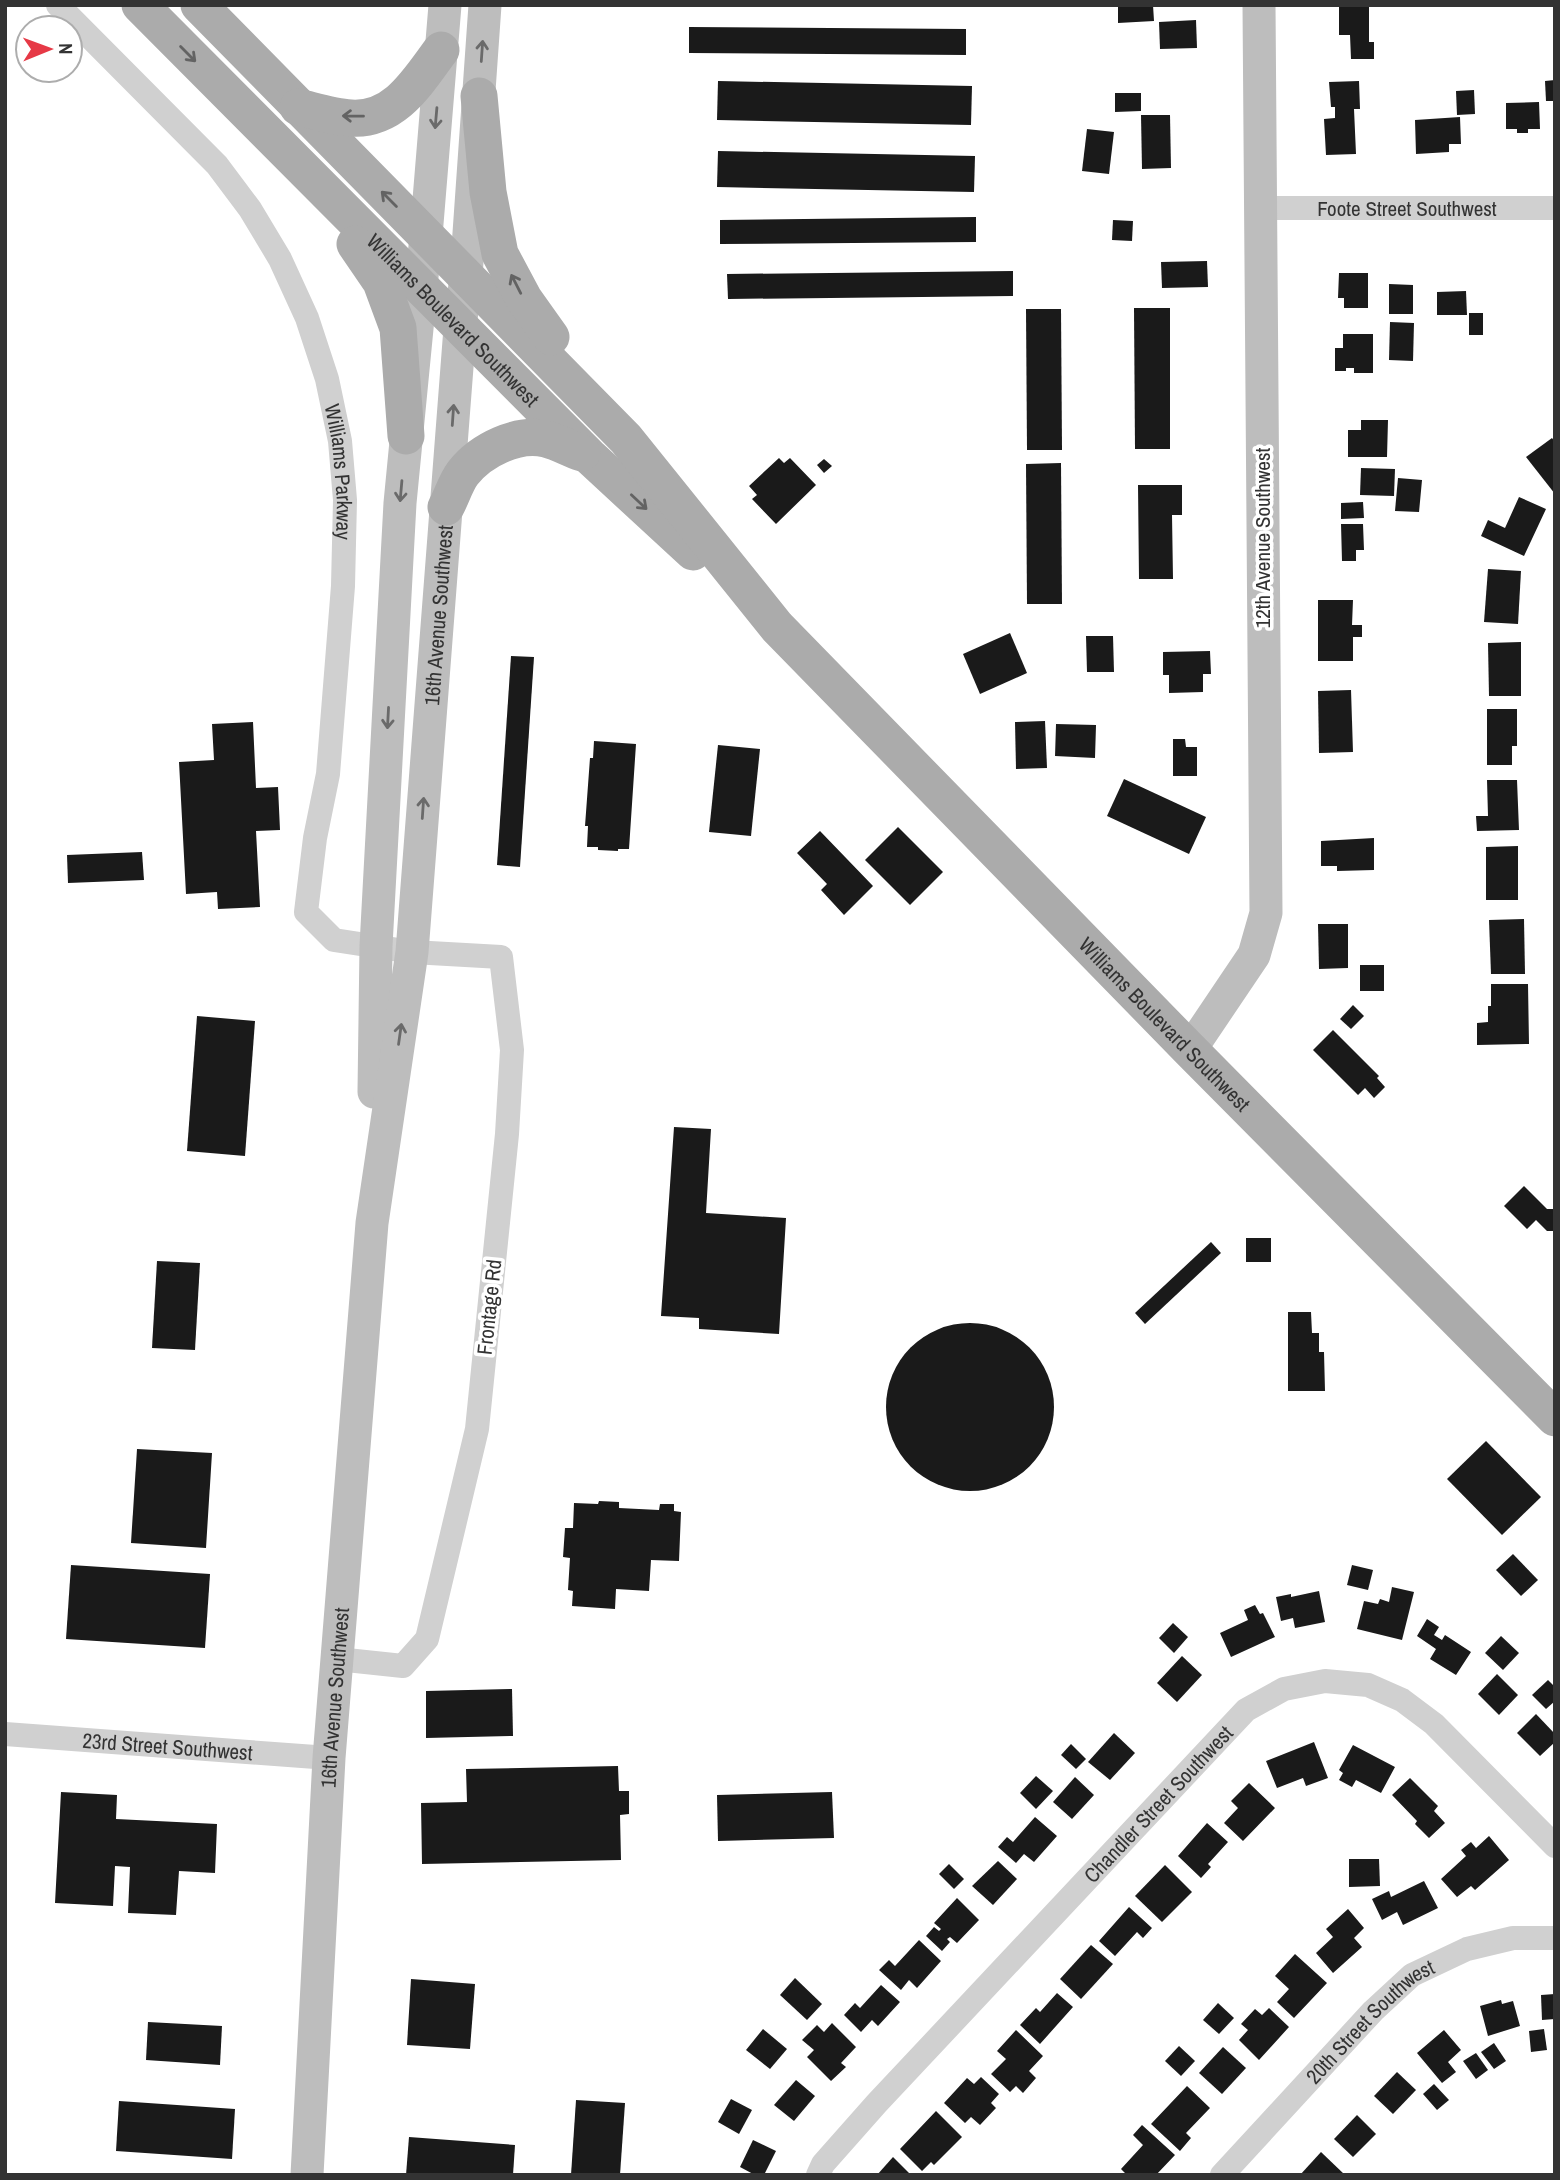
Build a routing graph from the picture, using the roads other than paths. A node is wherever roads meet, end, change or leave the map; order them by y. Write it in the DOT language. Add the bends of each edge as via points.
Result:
graph roads {
  1 [pos="58,5"];
  2 [pos="139,5"];
  3 [pos="199,5"];
  4 [pos="445,5"];
  5 [pos="485,5"];
  6 [pos="1259,5"];
  7 [pos="442,50"];
  8 [pos="479,96"];
  9 [pos="298,107"];
  10 [pos="299,167"];
  11 [pos="1260,208"];
  12 [pos="1555,208"];
  13 [pos="426,236"];
  14 [pos="466,276"];
  15 [pos="420,288"];
  16 [pos="460,328"];
  17 [pos="406,436"];
  18 [pos="626,439"];
  19 [pos="589,456"];
  20 [pos="446,507"];
  21 [pos="777,627"];
  22 [pos="376,946"];
  23 [pos="412,952"];
  24 [pos="1190,1050"];
  25 [pos="372,1223"];
  26 [pos="1555,1418"];
  27 [pos="337,1659"];
  28 [pos="5,1734"];
  29 [pos="329,1758"];
  30 [pos="1555,1846"];
  31 [pos="1555,1938"];
  32 [pos="307,2175"];
  33 [pos="818,2175"];
  34 [pos="1222,2175"];
  1 -- 22 [label="street, Williams Parkway" via="217,165 280,259 307,318 327,379 340,441 345,500 329,761 306,912 334,940"];
  2 -- 10 [label="main road, Williams Boulevard Southwest, one-way"];
  3 -- 9 [label="main road, Williams Boulevard Southwest"];
  4 -- 7 [label="main road, 16th Avenue Southwest"];
  8 -- 5 [label="main road, 16th Avenue Southwest, one-way"];
  6 -- 11 [label="main road, 12th Avenue Southwest"];
  7 -- 9 [label="main road, one-way" via="405,97 380,114 351,118"];
  7 -- 13 [label="main road, 16th Avenue Southwest, one-way"];
  8 -- 14 [label="main road, 16th Avenue Southwest"];
  18 -- 8 [label="main road, one-way" via="523,299 500,254 488,192"];
  13 -- 9 [label="main road, Williams Boulevard Southwest, one-way"];
  10 -- 15 [label="main road, Williams Boulevard Southwest"];
  10 -- 17 [label="main road" via="381,282 391,307 398,328"];
  11 -- 12 [label="street, Foote Street Southwest"];
  11 -- 24 [label="main road, 12th Avenue Southwest" via="1265,913 1255,955"];
  13 -- 14 [label="main road, Williams Boulevard Southwest"];
  13 -- 15 [label="main road, 16th Avenue Southwest"];
  14 -- 16 [label="main road, 16th Avenue Southwest"];
  14 -- 18 [label="main road, Williams Boulevard Southwest"];
  15 -- 16 [label="main road, Williams Boulevard Southwest"];
  15 -- 17 [label="main road, 16th Avenue Southwest"];
  16 -- 19 [label="main road, Williams Boulevard Southwest"];
  20 -- 16 [label="main road, 16th Avenue Southwest, one-way"];
  17 -- 22 [label="main road, 16th Avenue Southwest, one-way"];
  18 -- 21 [label="main road, Williams Boulevard Southwest"];
  19 -- 20 [label="main road" via="546,439 511,441 484,454 463,473"];
  19 -- 21 [label="main road, Williams Boulevard Southwest, one-way"];
  23 -- 20 [label="main road, 16th Avenue Southwest, one-way"];
  21 -- 24 [label="main road, Williams Boulevard Southwest"];
  22 -- 23 [label="street, Williams Parkway"];
  22 -- 25 [label="main road, 16th Avenue Southwest"];
  25 -- 23 [label="main road, 16th Avenue Southwest, one-way"];
  23 -- 27 [label="street, Frontage Rd" via="501,957 512,1050 477,1429 427,1639 403,1666"];
  24 -- 26 [label="main road, Williams Boulevard Southwest"];
  25 -- 27 [label="main road, 16th Avenue Southwest"];
  27 -- 29 [label="main road, 16th Avenue Southwest"];
  28 -- 29 [label="street, 23rd Street Southwest"];
  29 -- 32 [label="main road, 16th Avenue Southwest"];
  30 -- 33 [label="street, Chandler Street Southwest" via="1434,1724 1402,1700 1368,1685 1325,1681 1284,1689 1246,1710 877,2103"];
  31 -- 34 [label="street, 20th Street Southwest" via="1513,1938 1467,1949 1412,1975"];
}
